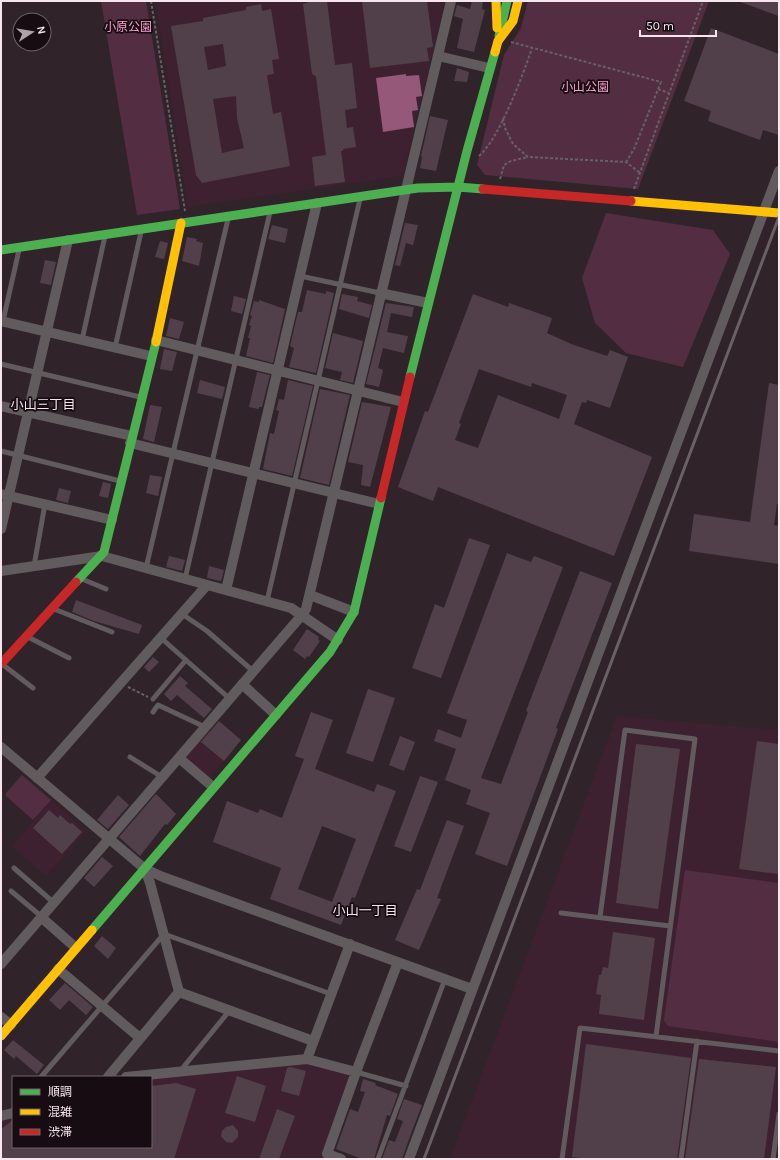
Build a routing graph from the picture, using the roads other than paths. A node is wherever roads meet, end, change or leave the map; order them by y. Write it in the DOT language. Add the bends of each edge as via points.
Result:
graph roads {
  1 [pos="451,1"];
  2 [pos="496,1"];
  3 [pos="507,1"];
  4 [pos="518,1"];
  5 [pos="498,41"];
  6 [pos="438,56"];
  7 [pos="489,68"];
  8 [pos="779,171"];
  9 [pos="458,187"];
  10 [pos="405,190"];
  11 [pos="361,196"];
  12 [pos="317,203"];
  13 [pos="271,210"];
  14 [pos="764,211"];
  15 [pos="779,212"];
  16 [pos="229,216"];
  17 [pos="181,223"];
  18 [pos="141,229"];
  19 [pos="105,234"];
  20 [pos="68,240"];
  21 [pos="20,247"];
  22 [pos="1,250"];
  23 [pos="300,276"];
  24 [pos="340,284"];
  25 [pos="380,293"];
  26 [pos="428,303"];
  27 [pos="2,321"];
  28 [pos="47,332"];
  29 [pos="82,340"];
  30 [pos="156,340"];
  31 [pos="115,348"];
  32 [pos="197,350"];
  33 [pos="151,356"];
  34 [pos="236,360"];
  35 [pos="1,364"];
  36 [pos="278,370"];
  37 [pos="38,373"];
  38 [pos="318,381"];
  39 [pos="357,390"];
  40 [pos="142,398"];
  41 [pos="403,402"];
  42 [pos="1,406"];
  43 [pos="28,412"];
  44 [pos="131,440"];
  45 [pos="1,452"];
  46 [pos="173,453"];
  47 [pos="18,455"];
  48 [pos="212,463"];
  49 [pos="254,473"];
  50 [pos="121,481"];
  51 [pos="294,483"];
  52 [pos="333,492"];
  53 [pos="5,495"];
  54 [pos="45,504"];
  55 [pos="379,504"];
  56 [pos="112,520"];
  57 [pos="1,529"];
  58 [pos="102,556"];
  59 [pos="34,566"];
  60 [pos="146,568"];
  61 [pos="1,571"];
  62 [pos="81,578"];
  63 [pos="185,579"];
  64 [pos="207,585"];
  65 [pos="106,589"];
  66 [pos="226,590"];
  67 [pos="310,594"];
  68 [pos="267,601"];
  69 [pos="53,608"];
  70 [pos="354,612"];
  71 [pos="182,614"];
  72 [pos="302,615"];
  73 [pos="112,632"];
  74 [pos="27,636"];
  75 [pos="161,638"];
  76 [pos="338,640"];
  77 [pos="69,658"];
  78 [pos="186,660"];
  79 [pos="1,663"];
  80 [pos="253,671"];
  81 [pos="242,684"];
  82 [pos="33,688"];
  83 [pos="153,699"];
  84 [pos="230,699"];
  85 [pos="153,712"];
  86 [pos="276,715"];
  87 [pos="205,727"];
  88 [pos="1,747"];
  89 [pos="130,757"];
  90 [pos="179,758"];
  91 [pos="162,777"];
  92 [pos="37,778"];
  93 [pos="213,788"];
  94 [pos="108,839"];
  95 [pos="14,868"];
  96 [pos="145,869"];
  97 [pos="11,891"];
  98 [pos="53,902"];
  99 [pos="561,912"];
  100 [pos="41,917"];
  101 [pos="600,918"];
  102 [pos="670,926"];
  103 [pos="164,934"];
  104 [pos="350,944"];
  105 [pos="76,948"];
  106 [pos="398,962"];
  107 [pos="1,964"];
  108 [pos="58,969"];
  109 [pos="445,978"];
  110 [pos="472,989"];
  111 [pos="179,992"];
  112 [pos="331,994"];
  113 [pos="101,1005"];
  114 [pos="230,1010"];
  115 [pos="1,1017"];
  116 [pos="11,1025"];
  117 [pos="1,1036"];
  118 [pos="656,1036"];
  119 [pos="140,1038"];
  120 [pos="314,1041"];
  121 [pos="697,1041"];
  122 [pos="779,1051"];
  123 [pos="307,1059"];
  124 [pos="181,1071"];
  125 [pos="356,1072"];
  126 [pos="42,1076"];
  127 [pos="109,1076"];
  128 [pos="135,1076"];
  129 [pos="406,1086"];
  130 [pos="779,1114"];
  131 [pos="340,1159"];
  132 [pos="378,1159"];
  133 [pos="409,1159"];
  134 [pos="562,1159"];
  135 [pos="681,1159"];
  136 [pos="773,1159"];
  1 -- 6 [label="street"];
  2 -- 5 [label="street"];
  3 -- 5 [label="street"];
  4 -- 5 [label="street" via="513,21"];
  5 -- 7 [label="street"];
  6 -- 7 [label="street"];
  6 -- 10 [label="street"];
  7 -- 9 [label="street"];
  8 -- 14 [label="street"];
  9 -- 10 [label="street"];
  9 -- 14 [label="street"];
  9 -- 26 [label="street"];
  10 -- 11 [label="street"];
  10 -- 25 [label="street"];
  11 -- 12 [label="street"];
  11 -- 24 [label="lane"];
  12 -- 13 [label="street"];
  12 -- 23 [label="street"];
  13 -- 16 [label="street"];
  13 -- 34 [label="lane"];
  14 -- 15 [label="street"];
  14 -- 110 [label="street"];
  16 -- 17 [label="street"];
  16 -- 32 [label="lane"];
  17 -- 18 [label="street"];
  17 -- 30 [label="street"];
  18 -- 19 [label="street"];
  18 -- 31 [label="lane"];
  19 -- 20 [label="street"];
  19 -- 29 [label="lane"];
  20 -- 21 [label="street"];
  20 -- 28 [label="street"];
  21 -- 22 [label="street"];
  21 -- 27 [label="lane"];
  23 -- 24 [label="lane"];
  23 -- 36 [label="street"];
  24 -- 25 [label="lane"];
  24 -- 38 [label="lane"];
  25 -- 26 [label="street"];
  25 -- 39 [label="street"];
  26 -- 41 [label="street"];
  27 -- 28 [label="street"];
  28 -- 29 [label="street"];
  28 -- 37 [label="street"];
  29 -- 31 [label="street"];
  30 -- 32 [label="street"];
  30 -- 33 [label="street"];
  31 -- 33 [label="street"];
  32 -- 34 [label="street"];
  32 -- 46 [label="lane"];
  33 -- 40 [label="street"];
  34 -- 36 [label="street"];
  34 -- 48 [label="lane"];
  35 -- 37 [label="lane"];
  36 -- 38 [label="street"];
  36 -- 49 [label="street"];
  37 -- 40 [label="lane"];
  37 -- 43 [label="street"];
  38 -- 39 [label="street"];
  38 -- 51 [label="lane"];
  39 -- 41 [label="street"];
  39 -- 52 [label="street"];
  40 -- 44 [label="street"];
  41 -- 55 [label="street"];
  42 -- 43 [label="street"];
  43 -- 44 [label="street"];
  43 -- 47 [label="street"];
  44 -- 46 [label="street"];
  44 -- 50 [label="street"];
  45 -- 47 [label="lane"];
  46 -- 48 [label="street"];
  46 -- 60 [label="lane"];
  47 -- 50 [label="lane"];
  47 -- 53 [label="street"];
  48 -- 49 [label="street"];
  48 -- 63 [label="lane"];
  49 -- 51 [label="street"];
  49 -- 66 [label="street"];
  50 -- 56 [label="street"];
  51 -- 52 [label="street"];
  51 -- 68 [label="lane"];
  52 -- 55 [label="street"];
  52 -- 67 [label="street"];
  53 -- 54 [label="street"];
  53 -- 57 [label="street"];
  54 -- 56 [label="street"];
  54 -- 59 [label="lane"];
  55 -- 70 [label="street"];
  56 -- 58 [label="street"];
  58 -- 59 [label="street"];
  58 -- 60 [label="street"];
  58 -- 62 [label="street"];
  59 -- 61 [label="street"];
  60 -- 63 [label="street"];
  62 -- 65 [label="lane"];
  62 -- 69 [label="street"];
  63 -- 64 [label="street"];
  64 -- 66 [label="street"];
  64 -- 71 [label="street"];
  66 -- 68 [label="street"];
  67 -- 70 [label="street"];
  67 -- 72 [label="street"];
  68 -- 72 [label="street" via="291,608"];
  69 -- 73 [label="lane"];
  69 -- 74 [label="street"];
  70 -- 76 [label="street"];
  71 -- 75 [label="street"];
  71 -- 80 [label="lane" via="207,631"];
  72 -- 76 [label="street"];
  72 -- 80 [label="street"];
  74 -- 77 [label="lane"];
  74 -- 79 [label="street"];
  75 -- 78 [label="lane"];
  75 -- 92 [label="street"];
  76 -- 86 [label="street"];
  78 -- 83 [label="lane"];
  78 -- 84 [label="lane"];
  79 -- 82 [label="lane"];
  80 -- 81 [label="street"];
  81 -- 84 [label="street"];
  81 -- 86 [label="street"];
  84 -- 87 [label="street"];
  85 -- 87 [label="lane" via="158,705"];
  86 -- 93 [label="street"];
  87 -- 90 [label="street"];
  88 -- 92 [label="street"];
  89 -- 91 [label="lane"];
  90 -- 91 [label="street"];
  90 -- 93 [label="street"];
  91 -- 94 [label="street"];
  92 -- 94 [label="street"];
  93 -- 96 [label="street"];
  94 -- 96 [label="street"];
  94 -- 98 [label="street"];
  95 -- 98 [label="lane"];
  96 -- 103 [label="street"];
  96 -- 104 [label="street"];
  96 -- 105 [label="street"];
  97 -- 100 [label="lane"];
  98 -- 100 [label="street"];
  99 -- 101 [label="lane"];
  100 -- 105 [label="street"];
  100 -- 107 [label="street"];
  101 -- 102 [label="lane"];
  101 -- 102 [label="lane" via="625,730 695,739"];
  102 -- 118 [label="lane"];
  103 -- 111 [label="street"];
  103 -- 112 [label="lane"];
  103 -- 113 [label="lane"];
  104 -- 106 [label="street"];
  104 -- 112 [label="street"];
  105 -- 108 [label="street"];
  106 -- 109 [label="street"];
  106 -- 125 [label="street"];
  108 -- 113 [label="street"];
  108 -- 116 [label="street"];
  109 -- 110 [label="street"];
  109 -- 129 [label="lane"];
  110 -- 133 [label="street"];
  111 -- 114 [label="street"];
  111 -- 119 [label="street"];
  112 -- 120 [label="street"];
  113 -- 119 [label="street"];
  113 -- 126 [label="lane"];
  114 -- 120 [label="street"];
  114 -- 124 [label="lane"];
  115 -- 116 [label="street"];
  116 -- 117 [label="street"];
  118 -- 121 [label="lane"];
  118 -- 134 [label="lane" via="580,1028"];
  119 -- 127 [label="street"];
  120 -- 123 [label="street"];
  121 -- 122 [label="lane"];
  121 -- 135 [label="lane"];
  123 -- 124 [label="street"];
  123 -- 125 [label="street"];
  124 -- 128 [label="street"];
  125 -- 129 [label="lane"];
  125 -- 131 [label="street" via="327,1154"];
  129 -- 132 [label="lane"];
  130 -- 136 [label="lane"];
}
